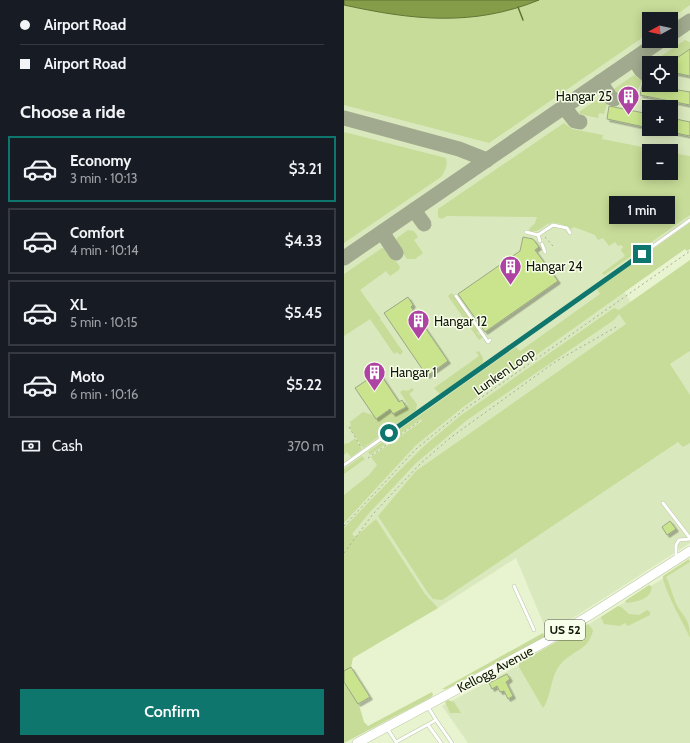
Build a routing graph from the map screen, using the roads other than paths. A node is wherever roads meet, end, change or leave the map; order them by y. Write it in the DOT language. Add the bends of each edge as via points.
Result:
graph roads {
  1 [pos="690,220"];
  2 [pos="526,232"];
  3 [pos="570,233"];
  4 [pos="538,235"];
  5 [pos="545,252"];
  6 [pos="456,296"];
  7 [pos="490,340"];
  8 [pos="344,465"];
  9 [pos="663,503"];
  10 [pos="690,538"];
  11 [pos="690,552"];
  12 [pos="676,560"];
  13 [pos="514,586"];
  14 [pos="534,630"];
  15 [pos="427,706"];
  16 [pos="436,720"];
  17 [pos="428,725"];
  18 [pos="386,727"];
  19 [pos="357,743"];
  20 [pos="396,743"];
  21 [pos="441,743"];
  22 [pos="452,743"];
  1 -- 8 [label="lane"];
  2 -- 4 [label="lane"];
  3 -- 4 [label="lane" via="567,228 553,225"];
  4 -- 5 [label="lane"];
  6 -- 7 [label="lane" via="488,342"];
  9 -- 10 [label="lane"];
  10 -- 12 [label="lane" via="679,540 676,545"];
  11 -- 12 [label="main road, Kellogg Avenue / US 52"];
  12 -- 15 [label="main road, Kellogg Avenue / US 52" via="577,623"];
  13 -- 14 [label="lane"];
  15 -- 16 [label="lane"];
  15 -- 18 [label="main road, Kellogg Avenue / US 52"];
  16 -- 17 [label="lane"];
  16 -- 22 [label="lane"];
  17 -- 20 [label="lane"];
  17 -- 21 [label="lane"];
  18 -- 19 [label="main road, Kellogg Avenue / US 52" via="372,738"];
  18 -- 20 [label="lane"];
}
